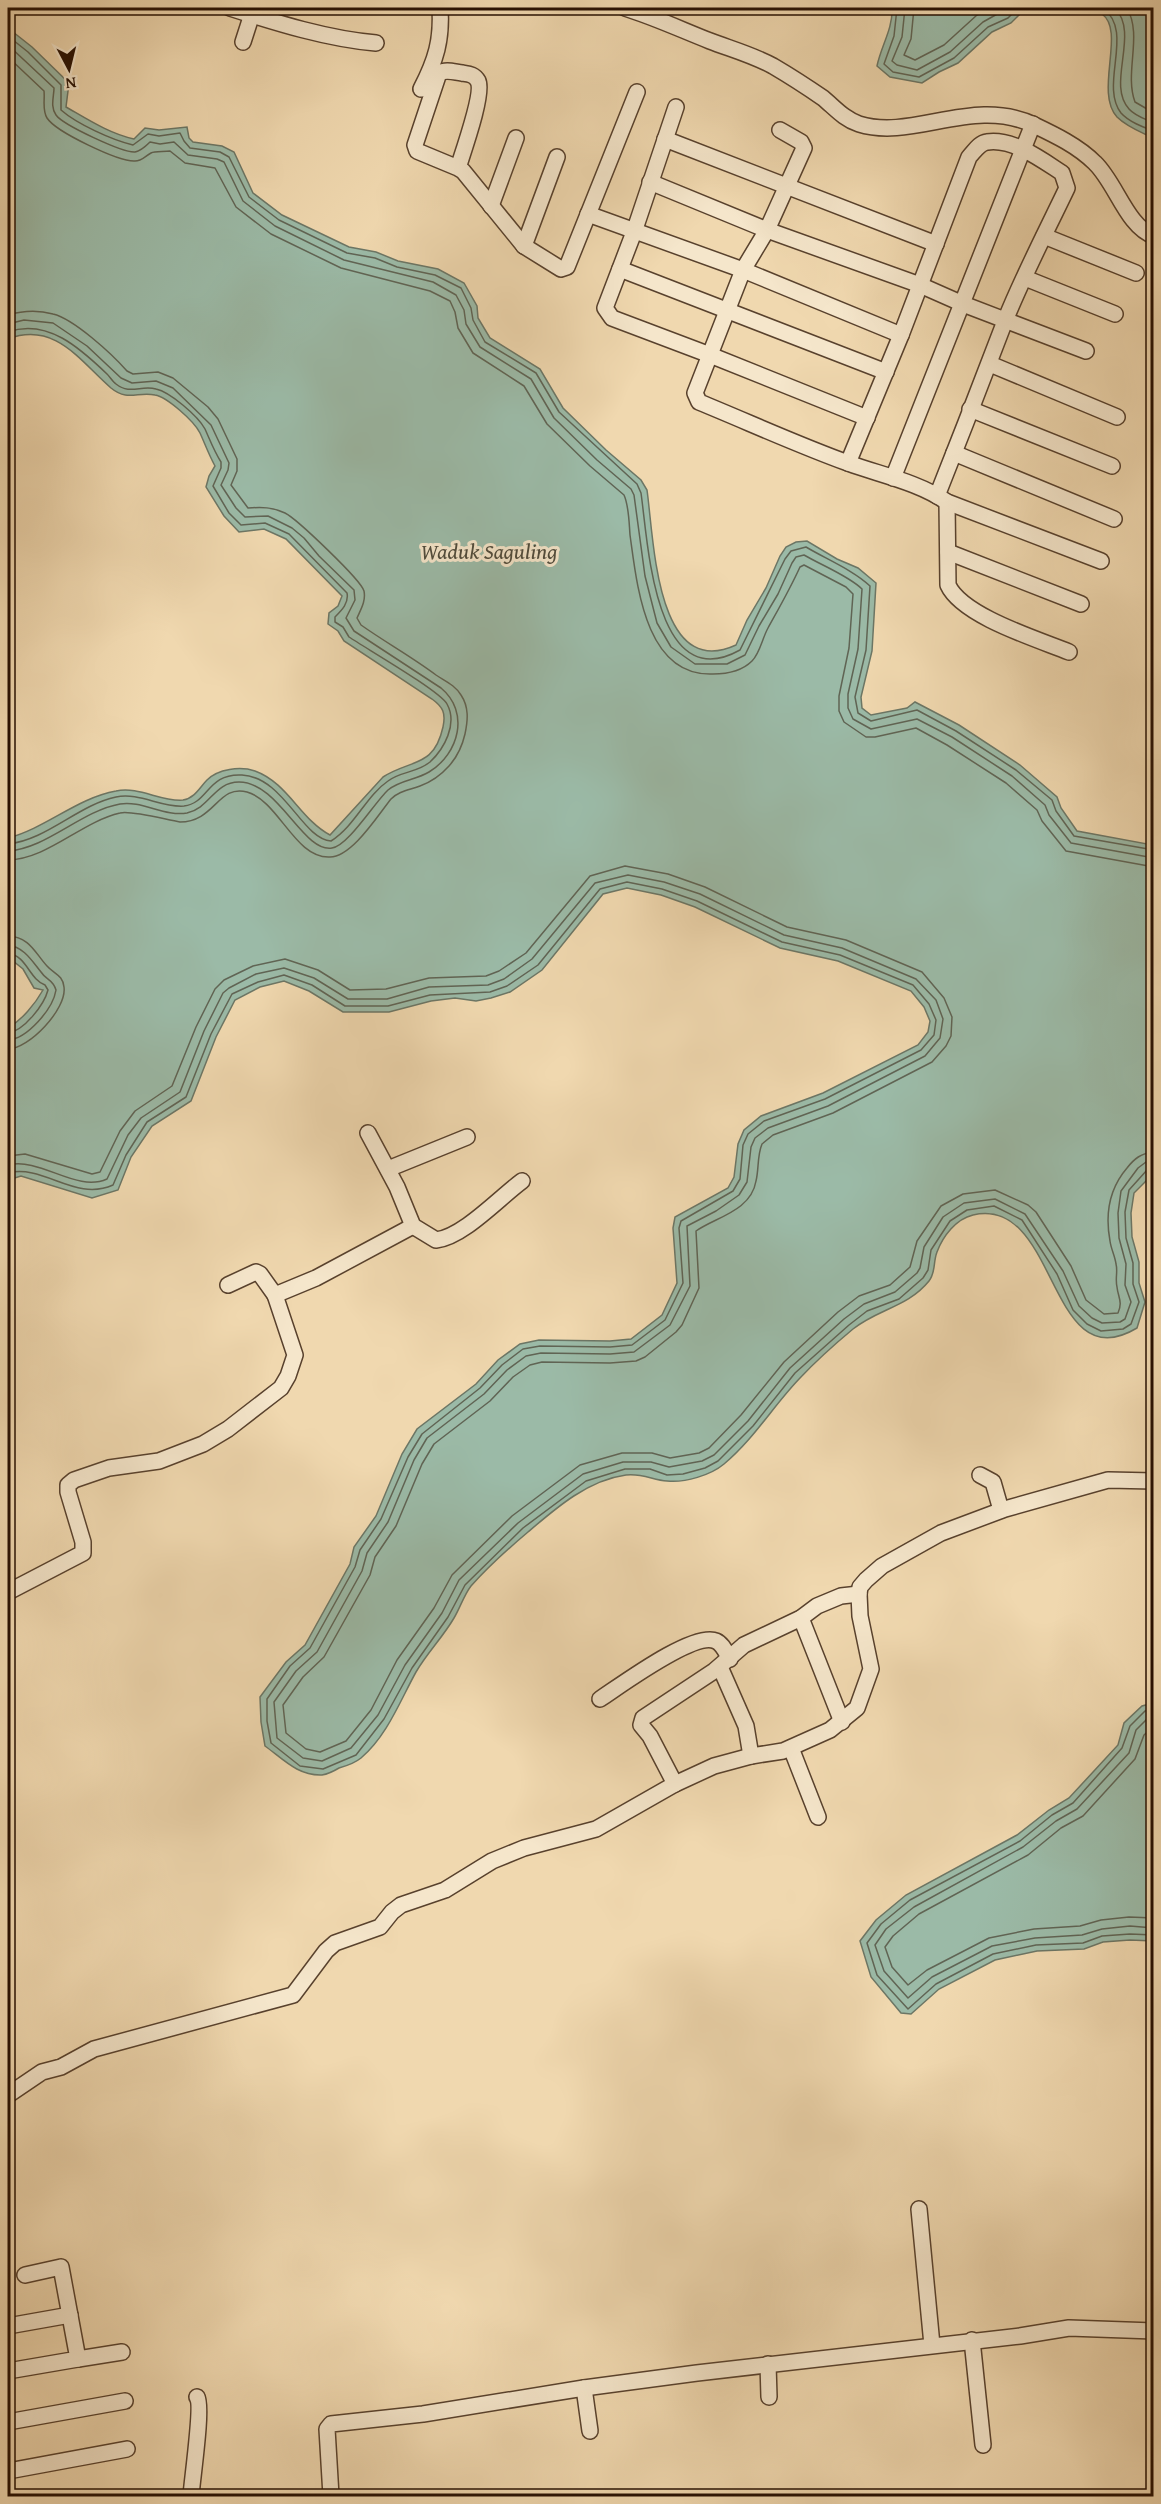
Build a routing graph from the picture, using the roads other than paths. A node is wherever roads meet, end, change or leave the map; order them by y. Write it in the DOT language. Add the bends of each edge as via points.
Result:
graph roads {
  1 [pos="230,8"];
  2 [pos="440,8"];
  3 [pos="625,8"];
  4 [pos="252,14"];
  5 [pos="275,14"];
  6 [pos="243,42"];
  7 [pos="376,43"];
  8 [pos="422,89"];
  9 [pos="637,92"];
  10 [pos="676,107"];
  11 [pos="1033,124"];
  12 [pos="780,130"];
  13 [pos="516,138"];
  14 [pos="665,139"];
  15 [pos="1023,149"];
  16 [pos="557,157"];
  17 [pos="458,168"];
  18 [pos="650,182"];
  19 [pos="786,187"];
  20 [pos="491,206"];
  21 [pos="588,214"];
  22 [pos="766,231"];
  23 [pos="634,232"];
  24 [pos="1044,236"];
  25 [pos="1154,236"];
  26 [pos="936,244"];
  27 [pos="524,246"];
  28 [pos="620,269"];
  29 [pos="743,270"];
  30 [pos="1136,273"];
  31 [pos="1025,278"];
  32 [pos="921,285"];
  33 [pos="963,304"];
  34 [pos="727,310"];
  35 [pos="1115,314"];
  36 [pos="1006,320"];
  37 [pos="901,335"];
  38 [pos="1086,351"];
  39 [pos="710,355"];
  40 [pos="990,364"];
  41 [pos="886,372"];
  42 [pos="970,409"];
  43 [pos="1117,417"];
  44 [pos="867,418"];
  45 [pos="954,453"];
  46 [pos="848,463"];
  47 [pos="1112,466"];
  48 [pos="893,478"];
  49 [pos="942,499"];
  50 [pos="1114,519"];
  51 [pos="948,552"];
  52 [pos="1101,561"];
  53 [pos="1081,604"];
  54 [pos="1069,652"];
  55 [pos="368,1133"];
  56 [pos="467,1137"];
  57 [pos="388,1169"];
  58 [pos="522,1181"];
  59 [pos="413,1226"];
  60 [pos="228,1285"];
  61 [pos="275,1295"];
  62 [pos="980,1475"];
  63 [pos="1154,1481"];
  64 [pos="1001,1510"];
  65 [pos="8,1592"];
  66 [pos="859,1594"];
  67 [pos="801,1618"];
  68 [pos="725,1663"];
  69 [pos="600,1699"];
  70 [pos="842,1722"];
  71 [pos="791,1748"];
  72 [pos="751,1756"];
  73 [pos="675,1784"];
  74 [pos="818,1816"];
  75 [pos="8,2095"];
  76 [pos="919,2209"];
  77 [pos="25,2275"];
  78 [pos="70,2315"];
  79 [pos="8,2326"];
  80 [pos="1154,2331"];
  81 [pos="972,2340"];
  82 [pos="932,2345"];
  83 [pos="122,2352"];
  84 [pos="78,2359"];
  85 [pos="768,2364"];
  86 [pos="8,2371"];
  87 [pos="584,2388"];
  88 [pos="197,2397"];
  89 [pos="769,2397"];
  90 [pos="125,2401"];
  91 [pos="8,2422"];
  92 [pos="590,2431"];
  93 [pos="983,2445"];
  94 [pos="128,2449"];
  95 [pos="8,2471"];
  96 [pos="191,2496"];
  97 [pos="331,2496"];
  1 -- 4 [label="street"];
  2 -- 8 [label="street" via="440,43"];
  3 -- 11 [label="street" via="772,65 846,119 873,128 962,116 1005,115"];
  4 -- 5 [label="street"];
  4 -- 6 [label="street"];
  5 -- 7 [label="street" via="361,42"];
  9 -- 21 [label="street"];
  10 -- 14 [label="street"];
  11 -- 15 [label="street"];
  11 -- 25 [label="street" via="1095,163 1112,183 1136,225"];
  12 -- 19 [label="street" via="804,148"];
  13 -- 20 [label="street"];
  14 -- 18 [label="street"];
  14 -- 19 [label="street"];
  15 -- 24 [label="street" via="1062,173 1066,188"];
  15 -- 26 [label="street" via="987,142 969,157"];
  15 -- 33 [label="street"];
  16 -- 27 [label="street"];
  17 -- 17 [label="street" via="417,151 415,145 443,70 471,74 480,87"];
  17 -- 20 [label="street"];
  18 -- 22 [label="street"];
  18 -- 23 [label="street"];
  19 -- 22 [label="street"];
  19 -- 26 [label="street"];
  20 -- 27 [label="street"];
  21 -- 23 [label="street"];
  21 -- 27 [label="street" via="567,267 561,269"];
  22 -- 29 [label="street"];
  22 -- 32 [label="street"];
  23 -- 28 [label="street"];
  23 -- 29 [label="street"];
  24 -- 30 [label="street"];
  24 -- 31 [label="street"];
  26 -- 32 [label="street"];
  28 -- 34 [label="street"];
  28 -- 39 [label="street" via="605,308 612,318"];
  29 -- 34 [label="street"];
  29 -- 37 [label="street"];
  31 -- 35 [label="street"];
  31 -- 36 [label="street"];
  32 -- 33 [label="street"];
  32 -- 37 [label="street"];
  33 -- 36 [label="street"];
  33 -- 48 [label="street"];
  34 -- 39 [label="street"];
  34 -- 41 [label="street"];
  36 -- 38 [label="street"];
  36 -- 40 [label="street"];
  37 -- 41 [label="street"];
  39 -- 44 [label="street"];
  39 -- 46 [label="street" via="695,393 699,402"];
  40 -- 42 [label="street"];
  40 -- 43 [label="street"];
  41 -- 44 [label="street"];
  42 -- 45 [label="street"];
  42 -- 47 [label="street"];
  44 -- 46 [label="street"];
  45 -- 49 [label="street"];
  45 -- 50 [label="street"];
  46 -- 48 [label="street"];
  48 -- 49 [label="street"];
  49 -- 51 [label="street"];
  49 -- 52 [label="street"];
  51 -- 53 [label="street"];
  51 -- 54 [label="street" via="948,585 953,596 979,614"];
  55 -- 57 [label="street"];
  56 -- 57 [label="street"];
  57 -- 59 [label="street"];
  58 -- 59 [label="street" via="471,1224 442,1240"];
  59 -- 61 [label="street" via="316,1278"];
  60 -- 61 [label="street" via="256,1272"];
  61 -- 65 [label="street" via="294,1355 281,1388 203,1444 167,1459 109,1468 74,1480 68,1485 68,1492 83,1553"];
  62 -- 64 [label="street" via="993,1482"];
  63 -- 64 [label="street" via="1108,1480"];
  64 -- 66 [label="street" via="941,1533 882,1566 860,1587"];
  66 -- 67 [label="street" via="833,1599"];
  66 -- 70 [label="street" via="871,1669 857,1708"];
  67 -- 68 [label="street" via="744,1645"];
  67 -- 70 [label="street"];
  68 -- 69 [label="street" via="720,1643 703,1640 670,1654"];
  68 -- 72 [label="street" via="746,1726"];
  68 -- 73 [label="street" via="641,1721"];
  70 -- 71 [label="street"];
  71 -- 72 [label="street"];
  71 -- 74 [label="street"];
  72 -- 73 [label="street" via="714,1766"];
  73 -- 75 [label="street" via="596,1829 524,1848 492,1861 445,1890 401,1905 380,1927 335,1943 293,1995 94,2049 61,2067 42,2072"];
  76 -- 82 [label="street"];
  77 -- 78 [label="street" via="61,2267"];
  78 -- 79 [label="street"];
  78 -- 84 [label="street"];
  80 -- 81 [label="street" via="1069,2328"];
  81 -- 82 [label="street"];
  81 -- 93 [label="street"];
  82 -- 85 [label="street"];
  83 -- 84 [label="street"];
  84 -- 86 [label="street"];
  85 -- 87 [label="street"];
  85 -- 89 [label="street"];
  87 -- 92 [label="street"];
  87 -- 97 [label="street" via="433,2413 331,2424 327,2429"];
  88 -- 96 [label="street" via="201,2411"];
  90 -- 91 [label="street"];
  94 -- 95 [label="street"];
}
